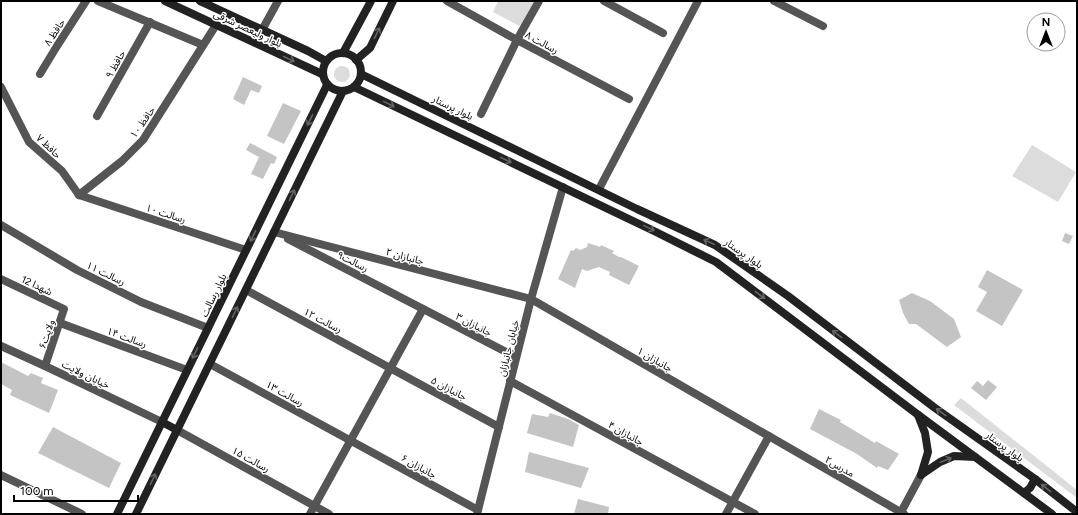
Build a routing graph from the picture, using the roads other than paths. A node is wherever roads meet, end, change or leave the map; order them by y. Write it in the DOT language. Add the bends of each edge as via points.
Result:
graph roads {
  1 [pos="86,1"];
  2 [pos="98,1"];
  3 [pos="165,1"];
  4 [pos="200,1"];
  5 [pos="278,1"];
  6 [pos="371,1"];
  7 [pos="393,1"];
  8 [pos="447,1"];
  9 [pos="539,1"];
  10 [pos="604,1"];
  11 [pos="698,1"];
  12 [pos="774,1"];
  13 [pos="150,22"];
  14 [pos="216,25"];
  15 [pos="823,26"];
  16 [pos="262,30"];
  17 [pos="663,33"];
  18 [pos="517,40"];
  19 [pos="203,45"];
  20 [pos="343,53"];
  21 [pos="356,60"];
  22 [pos="326,61"];
  23 [pos="40,74"];
  24 [pos="322,74"];
  25 [pos="361,74"];
  26 [pos="327,85"];
  27 [pos="1,87"];
  28 [pos="354,87"];
  29 [pos="343,91"];
  30 [pos="629,99"];
  31 [pos="480,114"];
  32 [pos="97,116"];
  33 [pos="563,187"];
  34 [pos="598,189"];
  35 [pos="79,194"];
  36 [pos="637,209"];
  37 [pos="627,218"];
  38 [pos="1,225"];
  39 [pos="274,232"];
  40 [pos="246,250"];
  41 [pos="1,279"];
  42 [pos="246,290"];
  43 [pos="531,299"];
  44 [pos="64,309"];
  45 [pos="423,309"];
  46 [pos="60,323"];
  47 [pos="208,328"];
  48 [pos="1,346"];
  49 [pos="516,357"];
  50 [pos="210,364"];
  51 [pos="45,366"];
  52 [pos="390,368"];
  53 [pos="187,370"];
  54 [pos="510,381"];
  55 [pos="917,414"];
  56 [pos="162,422"];
  57 [pos="499,427"];
  58 [pos="177,430"];
  59 [pos="769,436"];
  60 [pos="350,440"];
  61 [pos="975,457"];
  62 [pos="1,475"];
  63 [pos="921,475"];
  64 [pos="1035,479"];
  65 [pos="1024,493"];
  66 [pos="733,502"];
  67 [pos="314,506"];
  68 [pos="477,512"];
  69 [pos="1077,512"];
  70 [pos="82,514"];
  71 [pos="117,514"];
  72 [pos="137,514"];
  73 [pos="310,514"];
  74 [pos="330,514"];
  75 [pos="726,514"];
  76 [pos="755,514"];
  77 [pos="902,514"];
  78 [pos="1052,514"];
  1 -- 23 [label="street, حافظ ۸"];
  2 -- 13 [label="street"];
  3 -- 14 [label="main road, بلوار ولیعصر شرقی"];
  4 -- 16 [label="main road, بلوار ولیعصر شرقی"];
  5 -- 16 [label="street"];
  6 -- 20 [label="main road"];
  21 -- 7 [label="main road, one-way" via="370,48"];
  8 -- 18 [label="street, رسالت ۸"];
  9 -- 18 [label="street"];
  10 -- 17 [label="street"];
  11 -- 34 [label="street"];
  12 -- 15 [label="street"];
  13 -- 19 [label="street"];
  13 -- 32 [label="street, حافظ ۹"];
  14 -- 19 [label="street, حافظ ۱۰"];
  14 -- 24 [label="main road, بلوار ولیعصر شرقی, one-way"];
  16 -- 22 [label="main road, بلوار ولیعصر شرقی"];
  18 -- 30 [label="street, رسالت ۸"];
  18 -- 31 [label="street"];
  19 -- 35 [label="street, حافظ ۱۰" via="143,140 122,161"];
  20 -- 21 [label="main road" via="351,55"];
  20 -- 22 [label="main road" via="336,54"];
  21 -- 25 [label="main road"];
  22 -- 24 [label="main road"];
  24 -- 26 [label="main road"];
  25 -- 28 [label="main road"];
  25 -- 34 [label="main road, بلوار پرستار"];
  26 -- 29 [label="main road"];
  26 -- 40 [label="main road, بلوار رسالت, one-way"];
  27 -- 35 [label="street, حافظ ۷" via="29,142 62,171"];
  28 -- 29 [label="main road"];
  28 -- 33 [label="main road, one-way"];
  39 -- 29 [label="main road, one-way"];
  33 -- 37 [label="main road"];
  33 -- 43 [label="street, خیابان جانبازان"];
  34 -- 36 [label="main road, بلوار پرستار"];
  35 -- 40 [label="street, رسالت ۱۰"];
  36 -- 37 [label="main road"];
  64 -- 36 [label="main road, بلوار پرستار, one-way" via="715,245"];
  37 -- 55 [label="main road, one-way" via="716,262"];
  38 -- 47 [label="street, رسالت ۱۱" via="77,270 141,302"];
  39 -- 42 [label="main road"];
  39 -- 43 [label="street, جانبازان ۲"];
  39 -- 45 [label="street, رسالت۹"];
  40 -- 47 [label="main road, بلوار رسالت"];
  41 -- 44 [label="street, شهدا 12"];
  50 -- 42 [label="main road, one-way"];
  42 -- 52 [label="street, رسالت ۱۲"];
  43 -- 49 [label="street, خیابان جانبازان"];
  43 -- 59 [label="street, جانبازان ۱"];
  44 -- 46 [label="street, ولایت۶"];
  45 -- 49 [label="street, جانبازان ۳"];
  45 -- 52 [label="street"];
  46 -- 51 [label="street, ولایت۶"];
  46 -- 53 [label="street, رسالت ۱۴"];
  47 -- 53 [label="main road, بلوار رسالت, one-way"];
  48 -- 51 [label="street, خیابان ولایت"];
  49 -- 54 [label="street, خیابان جانبازان"];
  50 -- 58 [label="main road"];
  50 -- 60 [label="street, رسالت ۱۳"];
  51 -- 56 [label="street, خیابان ولایت"];
  52 -- 57 [label="street, جانبازان ۵"];
  52 -- 60 [label="street"];
  53 -- 56 [label="main road, بلوار رسالت"];
  54 -- 57 [label="street, خیابان جانبازان"];
  54 -- 66 [label="street, جانبازان ۴"];
  55 -- 61 [label="main road"];
  55 -- 63 [label="main road" via="925,433 928,452"];
  56 -- 58 [label="main road"];
  56 -- 71 [label="main road, بلوار رسالت"];
  57 -- 68 [label="street, خیابان جانبازان"];
  58 -- 67 [label="street, رسالت ۱۵"];
  72 -- 58 [label="main road, one-way"];
  59 -- 66 [label="street"];
  59 -- 77 [label="street, مدرس۲"];
  60 -- 67 [label="street"];
  60 -- 68 [label="street, جانبازان ۶"];
  63 -- 61 [label="main road, one-way" via="954,456"];
  61 -- 65 [label="main road"];
  62 -- 70 [label="street"];
  63 -- 77 [label="street"];
  64 -- 65 [label="main road"];
  69 -- 64 [label="main road, بلوار پرستار, one-way"];
  65 -- 78 [label="main road"];
  66 -- 75 [label="street"];
  66 -- 76 [label="street, جانبازان ۴"];
  67 -- 73 [label="street"];
  67 -- 74 [label="street, رسالت ۱۵"];
}
